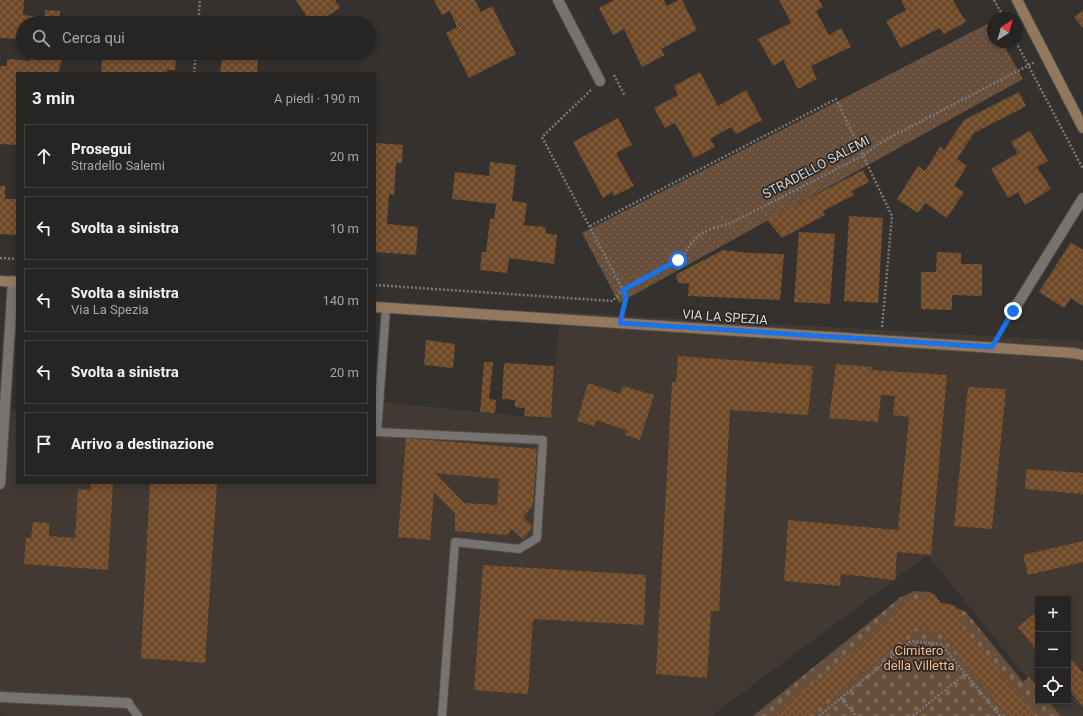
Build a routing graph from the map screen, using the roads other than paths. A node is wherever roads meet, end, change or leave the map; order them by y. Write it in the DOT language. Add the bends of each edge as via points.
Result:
graph roads {
  1 [pos="558,0"];
  2 [pos="1017,0"];
  3 [pos="600,81"];
  4 [pos="1083,128"];
  5 [pos="1083,198"];
  6 [pos="0,281"];
  7 [pos="15,282"];
  8 [pos="376,307"];
  9 [pos="386,308"];
  10 [pos="1013,311"];
  11 [pos="1080,353"];
  12 [pos="0,484"];
  13 [pos="0,697"];
  14 [pos="128,703"];
  15 [pos="138,716"];
  16 [pos="442,716"];
  1 -- 3 [label="street"];
  2 -- 4 [label="main road"];
  5 -- 10 [label="street"];
  6 -- 7 [label="main road"];
  7 -- 12 [label="street"];
  8 -- 9 [label="main road, VIA LA SPEZIA"];
  9 -- 11 [label="main road, VIA LA SPEZIA"];
  9 -- 16 [label="lane" via="377,432 543,440 537,538 519,549 455,542"];
  13 -- 14 [label="street"];
  14 -- 15 [label="lane"];
}
